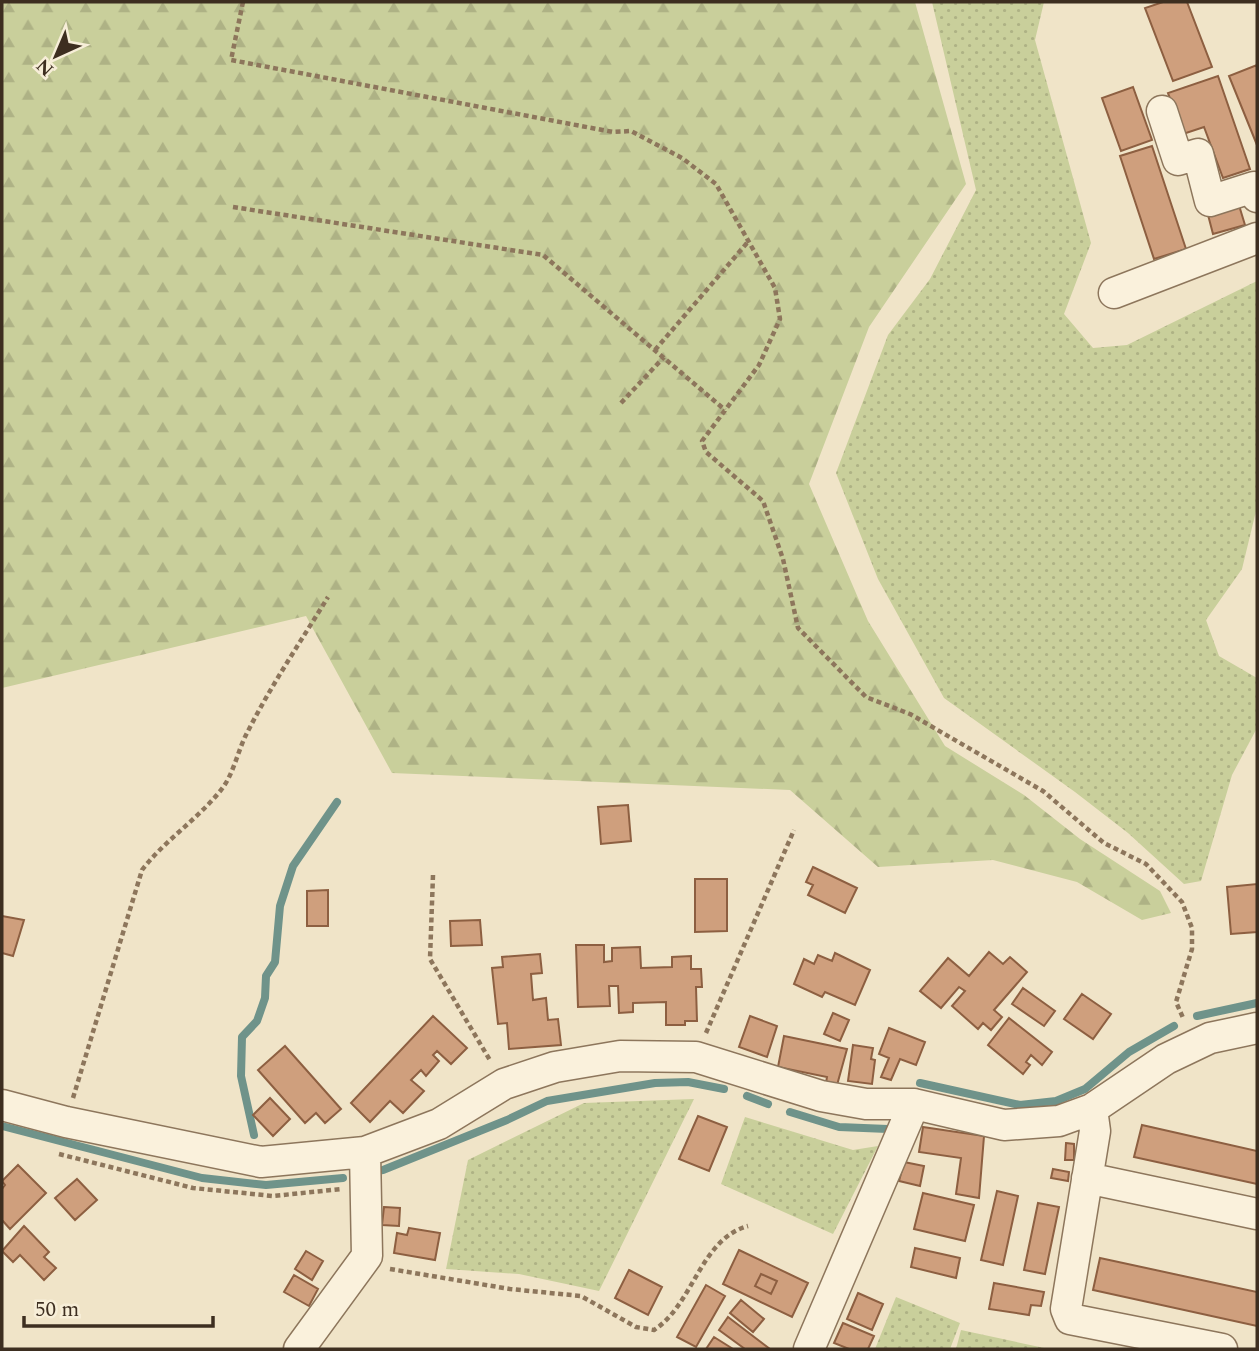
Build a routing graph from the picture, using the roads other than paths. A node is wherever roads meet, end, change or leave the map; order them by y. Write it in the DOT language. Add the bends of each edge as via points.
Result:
graph roads {
  1 [pos="1162,111"];
  2 [pos="1257,197"];
  3 [pos="1257,237"];
  4 [pos="1114,293"];
  5 [pos="1257,1028"];
  6 [pos="914,1104"];
  7 [pos="2,1105"];
  8 [pos="1091,1109"];
  9 [pos="365,1153"];
  10 [pos="1087,1178"];
  11 [pos="1257,1214"];
  12 [pos="299,1349"];
  13 [pos="809,1349"];
  14 [pos="1222,1349"];
  1 -- 2 [label="street" via="1178,160 1198,154 1210,201 1254,187"];
  3 -- 4 [label="street"];
  5 -- 8 [label="street" via="1210,1038 1166,1059"];
  6 -- 8 [label="street" via="1004,1125 1059,1121"];
  6 -- 9 [label="street" via="866,1104 821,1096 696,1056 620,1056 555,1067 504,1084 439,1124"];
  6 -- 13 [label="street"];
  7 -- 9 [label="street" via="261,1162"];
  8 -- 10 [label="street" via="1095,1131"];
  9 -- 12 [label="street" via="367,1256"];
  10 -- 11 [label="street"];
  10 -- 14 [label="street" via="1066,1309 1070,1318"];
}
